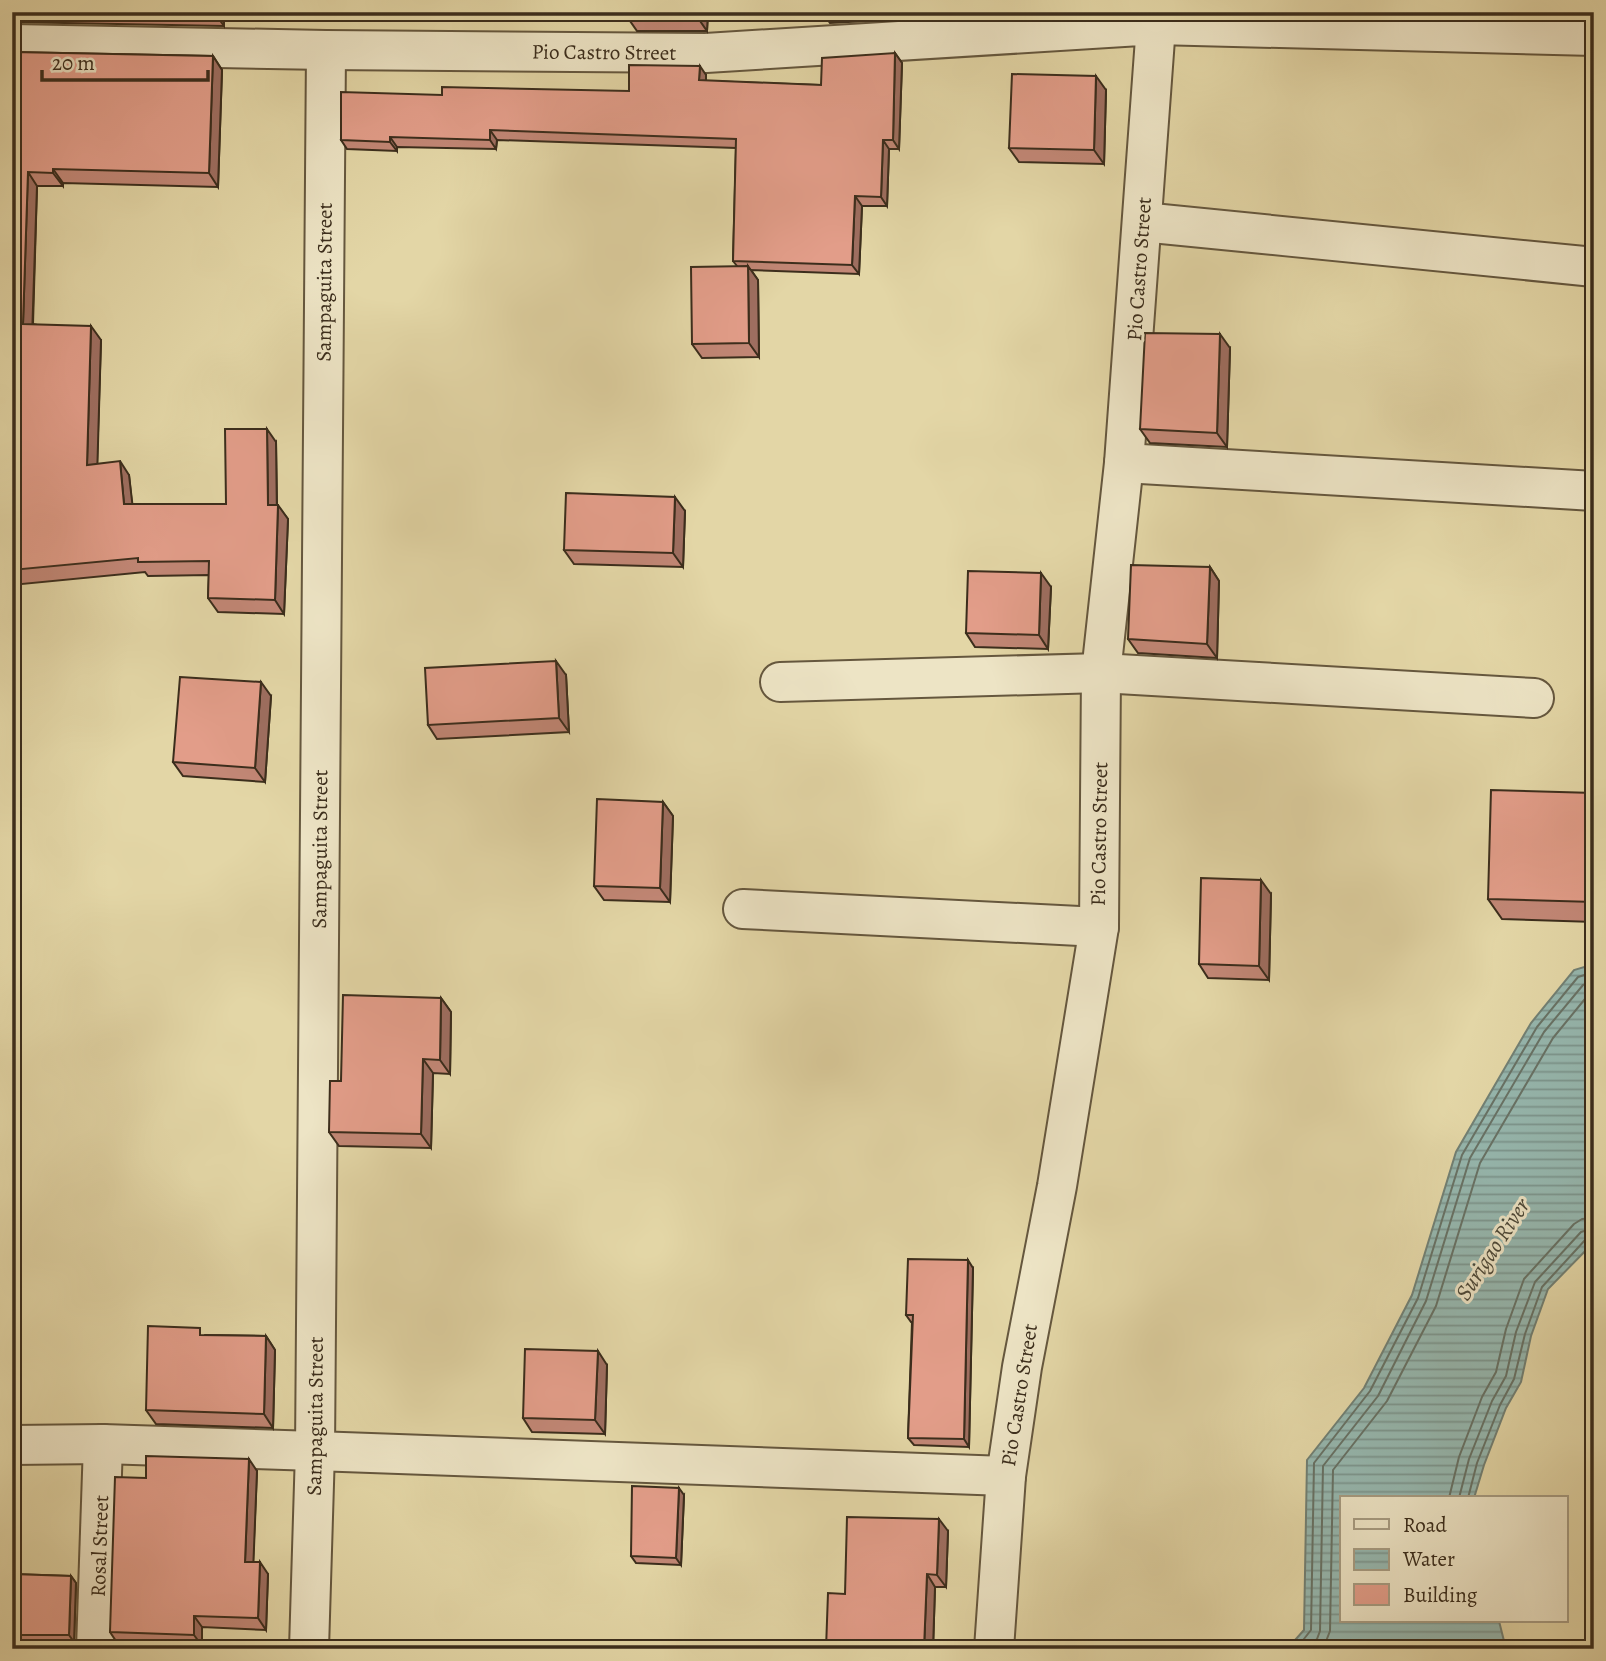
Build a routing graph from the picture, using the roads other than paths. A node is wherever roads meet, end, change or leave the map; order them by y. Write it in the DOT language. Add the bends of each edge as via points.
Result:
graph roads {
  1 [pos="1156,25"];
  2 [pos="1594,36"];
  3 [pos="12,44"];
  4 [pos="326,50"];
  5 [pos="1142,222"];
  6 [pos="1594,267"];
  7 [pos="1124,463"];
  8 [pos="1594,491"];
  9 [pos="1101,673"];
  10 [pos="779,682"];
  11 [pos="1534,698"];
  12 [pos="743,909"];
  13 [pos="1098,927"];
  14 [pos="103,1444"];
  15 [pos="12,1445"];
  16 [pos="315,1451"];
  17 [pos="1006,1476"];
  18 [pos="96,1649"];
  19 [pos="309,1649"];
  20 [pos="994,1649"];
  1 -- 2 [label="street"];
  1 -- 4 [label="street, Pio Castro Street" via="706,53"];
  1 -- 5 [label="street, Pio Castro Street"];
  3 -- 4 [label="street, Pio Castro Street"];
  4 -- 16 [label="street, Sampaguita Street"];
  5 -- 6 [label="street"];
  5 -- 7 [label="street, Pio Castro Street"];
  7 -- 8 [label="street"];
  7 -- 9 [label="street, Pio Castro Street"];
  9 -- 10 [label="street"];
  9 -- 11 [label="street"];
  9 -- 13 [label="street, Pio Castro Street"];
  12 -- 13 [label="street"];
  13 -- 17 [label="street, Pio Castro Street"];
  14 -- 15 [label="street"];
  14 -- 16 [label="street"];
  14 -- 18 [label="street, Rosal Street"];
  16 -- 17 [label="street"];
  16 -- 19 [label="street, Sampaguita Street"];
  17 -- 20 [label="street, Pio Castro Street"];
}
